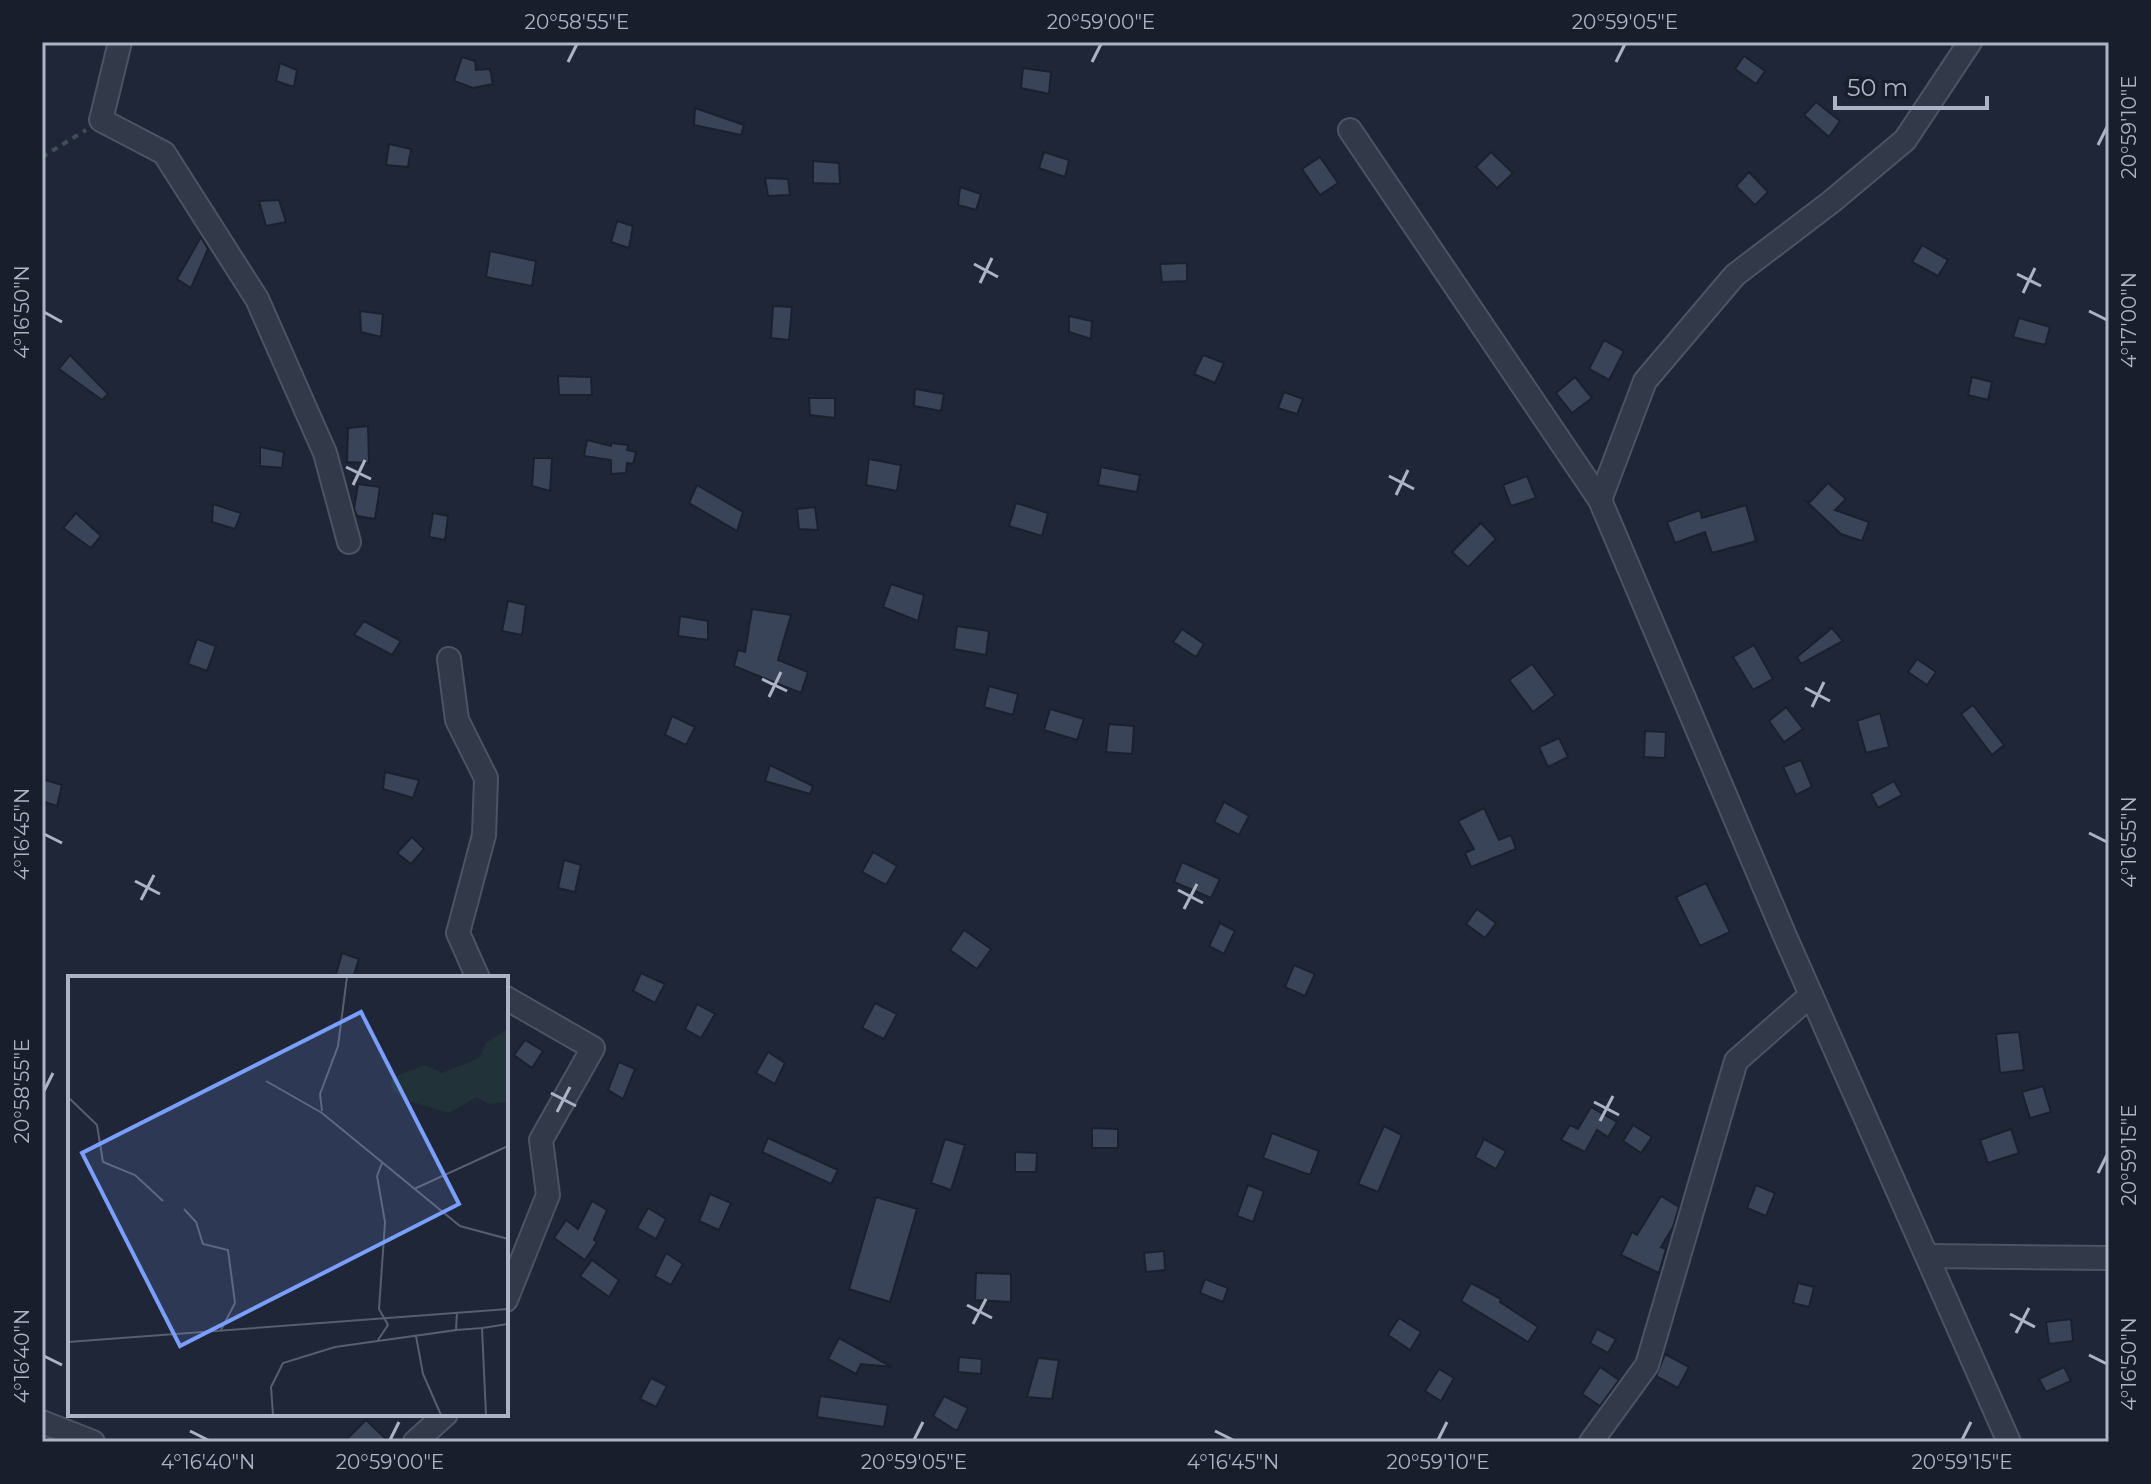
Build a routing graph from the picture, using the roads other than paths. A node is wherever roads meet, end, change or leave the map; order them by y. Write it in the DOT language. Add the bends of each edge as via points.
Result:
graph roads {
  1 [pos="120,42"];
  2 [pos="1970,42"];
  3 [pos="1350,130"];
  4 [pos="1600,500"];
  5 [pos="349,542"];
  6 [pos="449,659"];
  7 [pos="477,976"];
  8 [pos="1811,995"];
  9 [pos="508,999"];
  10 [pos="1927,1256"];
  11 [pos="2109,1258"];
  12 [pos="508,1295"];
  13 [pos="444,1416"];
  14 [pos="42,1422"];
  15 [pos="93,1442"];
  16 [pos="415,1442"];
  17 [pos="1591,1442"];
  18 [pos="2009,1442"];
  1 -- 5 [label="street" via="101,120 164,153 257,299 325,453"];
  2 -- 4 [label="street" via="1905,140 1735,275 1645,381"];
  3 -- 4 [label="street"];
  4 -- 8 [label="street"];
  6 -- 7 [label="street" via="457,720 486,778 484,835 458,933"];
  8 -- 10 [label="street"];
  8 -- 17 [label="street" via="1736,1061 1647,1365"];
  9 -- 12 [label="street" via="593,1048 541,1140 548,1195"];
  10 -- 11 [label="street"];
  10 -- 18 [label="street"];
  13 -- 16 [label="street"];
  14 -- 15 [label="street"];
}
